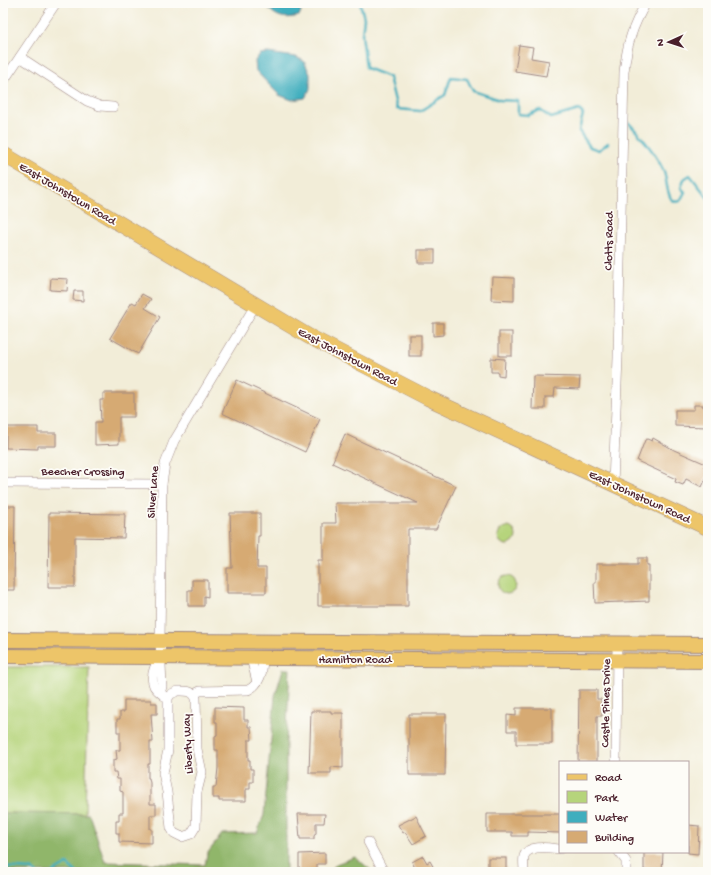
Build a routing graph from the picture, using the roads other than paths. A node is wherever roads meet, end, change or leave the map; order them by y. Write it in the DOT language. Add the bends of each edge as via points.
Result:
graph roads {
  1 [pos="56,3"];
  2 [pos="646,3"];
  3 [pos="20,57"];
  4 [pos="3,82"];
  5 [pos="113,107"];
  6 [pos="3,154"];
  7 [pos="256,304"];
  8 [pos="3,483"];
  9 [pos="162,484"];
  10 [pos="613,484"];
  11 [pos="708,528"];
  12 [pos="3,640"];
  13 [pos="160,641"];
  14 [pos="617,644"];
  15 [pos="708,644"];
  16 [pos="3,656"];
  17 [pos="160,657"];
  18 [pos="257,658"];
  19 [pos="617,660"];
  20 [pos="708,661"];
  21 [pos="194,694"];
  22 [pos="168,698"];
  23 [pos="616,761"];
  24 [pos="368,842"];
  25 [pos="559,849"];
  26 [pos="621,853"];
  27 [pos="384,872"];
  28 [pos="524,872"];
  29 [pos="626,872"];
  1 -- 3 [label="street"];
  2 -- 10 [label="street, Clotts Road" via="636,20 627,45 624,72"];
  3 -- 4 [label="street"];
  3 -- 5 [label="street" via="87,101"];
  6 -- 7 [label="highway, East Johnstown Road"];
  7 -- 9 [label="street, Silver Lane" via="174,441 165,464"];
  7 -- 10 [label="highway, East Johnstown Road" via="308,336 428,398"];
  8 -- 9 [label="street, Beecher Crossing"];
  9 -- 13 [label="street, Silver Lane"];
  10 -- 11 [label="highway, East Johnstown Road"];
  12 -- 13 [label="main road, Hamilton Road"];
  13 -- 14 [label="main road, Hamilton Road"];
  13 -- 17 [label="street, Silver Lane"];
  14 -- 15 [label="main road, Hamilton Road"];
  14 -- 19 [label="street, Castle Pines Drive"];
  16 -- 17 [label="main road, Hamilton Road"];
  17 -- 18 [label="main road, Hamilton Road"];
  17 -- 22 [label="street" via="154,667 154,684 155,688"];
  18 -- 19 [label="main road, Hamilton Road"];
  18 -- 21 [label="street" via="257,682 253,688 200,691"];
  19 -- 20 [label="main road, Hamilton Road"];
  19 -- 23 [label="street, Castle Pines Drive"];
  21 -- 22 [label="street" via="178,691"];
  21 -- 22 [label="street, Liberty Way" via="197,706 197,749 202,772 197,792 196,826 186,837 174,833 169,822 163,773 168,750"];
  24 -- 27 [label="street"];
  25 -- 28 [label="street" via="528,850 523,858"];
  26 -- 29 [label="street" via="626,862"];
}
